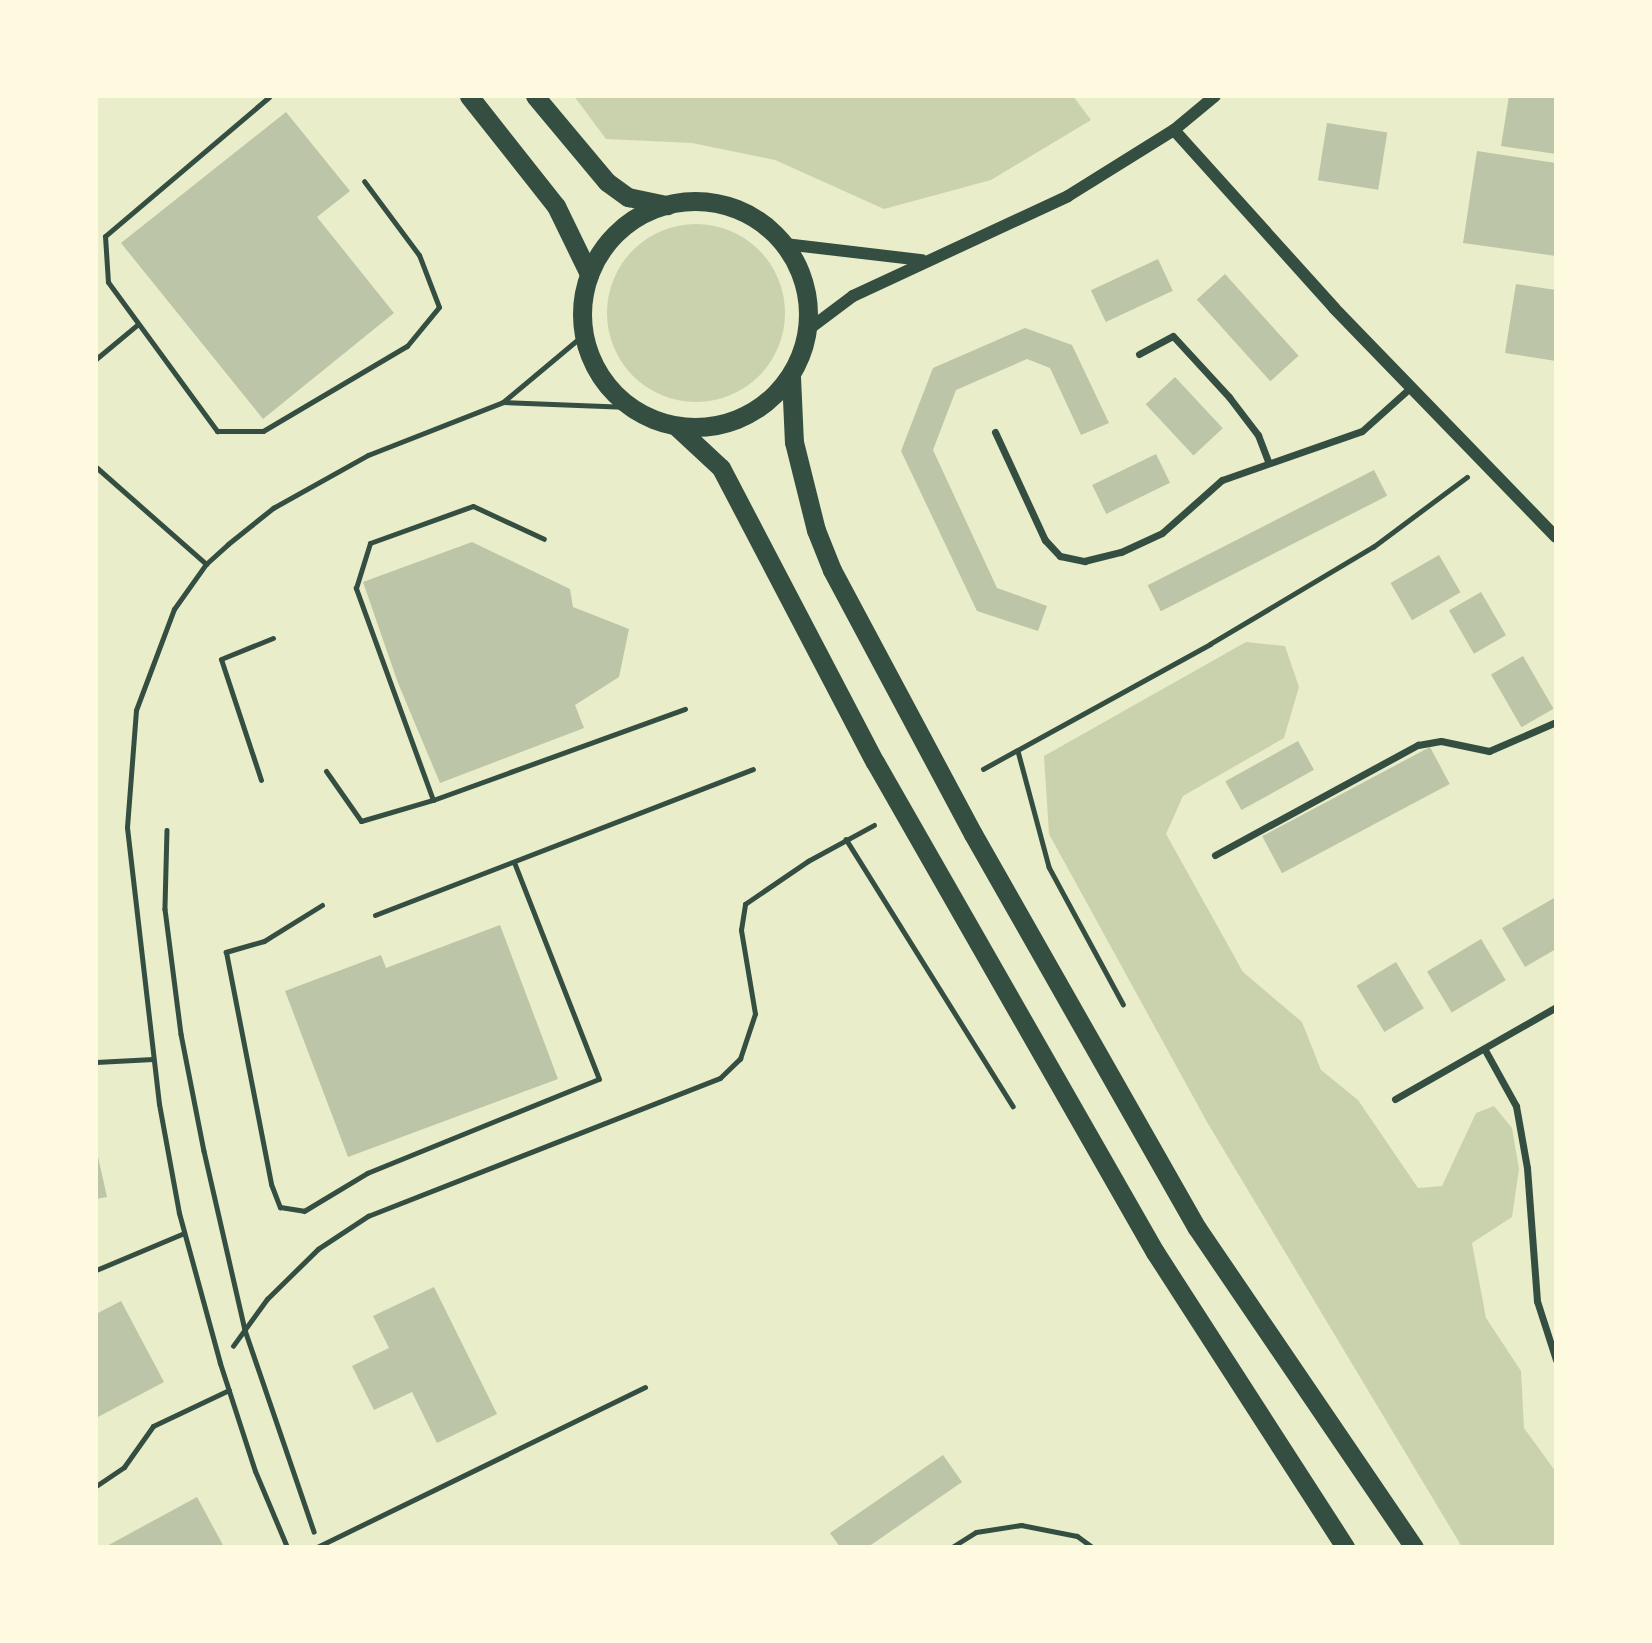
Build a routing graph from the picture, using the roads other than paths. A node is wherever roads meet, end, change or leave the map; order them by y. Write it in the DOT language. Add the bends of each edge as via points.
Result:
graph roads {
  1 [pos="469,96"];
  2 [pos="535,96"];
  3 [pos="1215,96"];
  4 [pos="269,97"];
  5 [pos="1174,130"];
  6 [pos="364,181"];
  7 [pos="667,205"];
  8 [pos="785,244"];
  9 [pos="922,261"];
  10 [pos="589,274"];
  11 [pos="137,325"];
  12 [pos="808,329"];
  13 [pos="583,335"];
  14 [pos="1139,354"];
  15 [pos="96,359"];
  16 [pos="791,377"];
  17 [pos="1412,387"];
  18 [pos="503,402"];
  19 [pos="629,407"];
  20 [pos="677,427"];
  21 [pos="995,432"];
  22 [pos="1268,461"];
  23 [pos="96,467"];
  24 [pos="1556,537"];
  25 [pos="544,539"];
  26 [pos="206,564"];
  27 [pos="273,638"];
  28 [pos="684,709"];
  29 [pos="1556,722"];
  30 [pos="753,769"];
  31 [pos="326,771"];
  32 [pos="261,780"];
  33 [pos="433,800"];
  34 [pos="1215,855"];
  35 [pos="514,862"];
  36 [pos="322,905"];
  37 [pos="375,915"];
  38 [pos="1556,1007"];
  39 [pos="1485,1050"];
  40 [pos="153,1059"];
  41 [pos="96,1062"];
  42 [pos="1395,1100"];
  43 [pos="184,1233"];
  44 [pos="96,1270"];
  45 [pos="1556,1360"];
  46 [pos="645,1387"];
  47 [pos="229,1390"];
  48 [pos="96,1486"];
  49 [pos="318,1546"];
  50 [pos="287,1547"];
  51 [pos="952,1547"];
  52 [pos="1092,1547"];
  53 [pos="1345,1547"];
  54 [pos="1414,1547"];
  1 -- 10 [label="highway" via="556,206"];
  2 -- 7 [label="highway" via="607,182 628,197"];
  3 -- 5 [label="street"];
  4 -- 11 [label="lane" via="105,236 108,282"];
  5 -- 9 [label="street" via="1068,197 977,242"];
  5 -- 17 [label="street" via="1334,308"];
  6 -- 11 [label="lane" via="419,256 439,307 407,346 263,431 217,431"];
  7 -- 8 [label="highway" via="699,201 732,207 762,222"];
  7 -- 10 [label="highway" via="641,214 619,230"];
  8 -- 9 [label="street"];
  8 -- 12 [label="highway" via="800,270 808,299"];
  9 -- 12 [label="street" via="853,296"];
  10 -- 13 [label="highway" via="582,304"];
  11 -- 15 [label="lane"];
  12 -- 16 [label="highway"];
  13 -- 18 [label="lane"];
  13 -- 19 [label="highway" via="592,363 607,387"];
  14 -- 22 [label="street" via="1173,336 1237,407 1258,435"];
  16 -- 20 [label="highway" via="769,401 741,419 710,427"];
  16 -- 54 [label="highway" via="794,442 816,530 832,570 921,738 1197,1228"];
  17 -- 22 [label="street" via="1362,431"];
  17 -- 24 [label="street"];
  18 -- 19 [label="lane"];
  18 -- 26 [label="lane" via="356,462 273,508"];
  19 -- 20 [label="highway"];
  20 -- 53 [label="highway" via="721,468 875,762 1155,1252"];
  21 -- 22 [label="street" via="1045,541 1060,556 1084,561 1121,552 1162,533 1222,480"];
  23 -- 26 [label="lane"];
  25 -- 33 [label="lane" via="473,506 370,542 356,588"];
  26 -- 40 [label="lane" via="174,609 136,710 127,827"];
  27 -- 32 [label="lane" via="221,659"];
  28 -- 33 [label="lane"];
  29 -- 34 [label="street" via="1535,735 1489,751 1441,741 1418,745"];
  30 -- 35 [label="lane"];
  31 -- 33 [label="lane" via="361,821"];
  35 -- 36 [label="lane" via="598,1079 367,1173 304,1211 280,1207 271,1184 226,952 264,941"];
  35 -- 37 [label="lane"];
  38 -- 39 [label="street"];
  39 -- 42 [label="street"];
  39 -- 45 [label="street" via="1516,1106 1527,1168 1538,1301"];
  40 -- 41 [label="lane"];
  40 -- 43 [label="lane"];
  43 -- 44 [label="lane"];
  43 -- 47 [label="lane"];
  46 -- 49 [label="lane"];
  47 -- 48 [label="lane" via="153,1426 124,1467"];
  47 -- 50 [label="lane"];
  51 -- 52 [label="lane" via="975,1532 1021,1525 1077,1536"];
}
